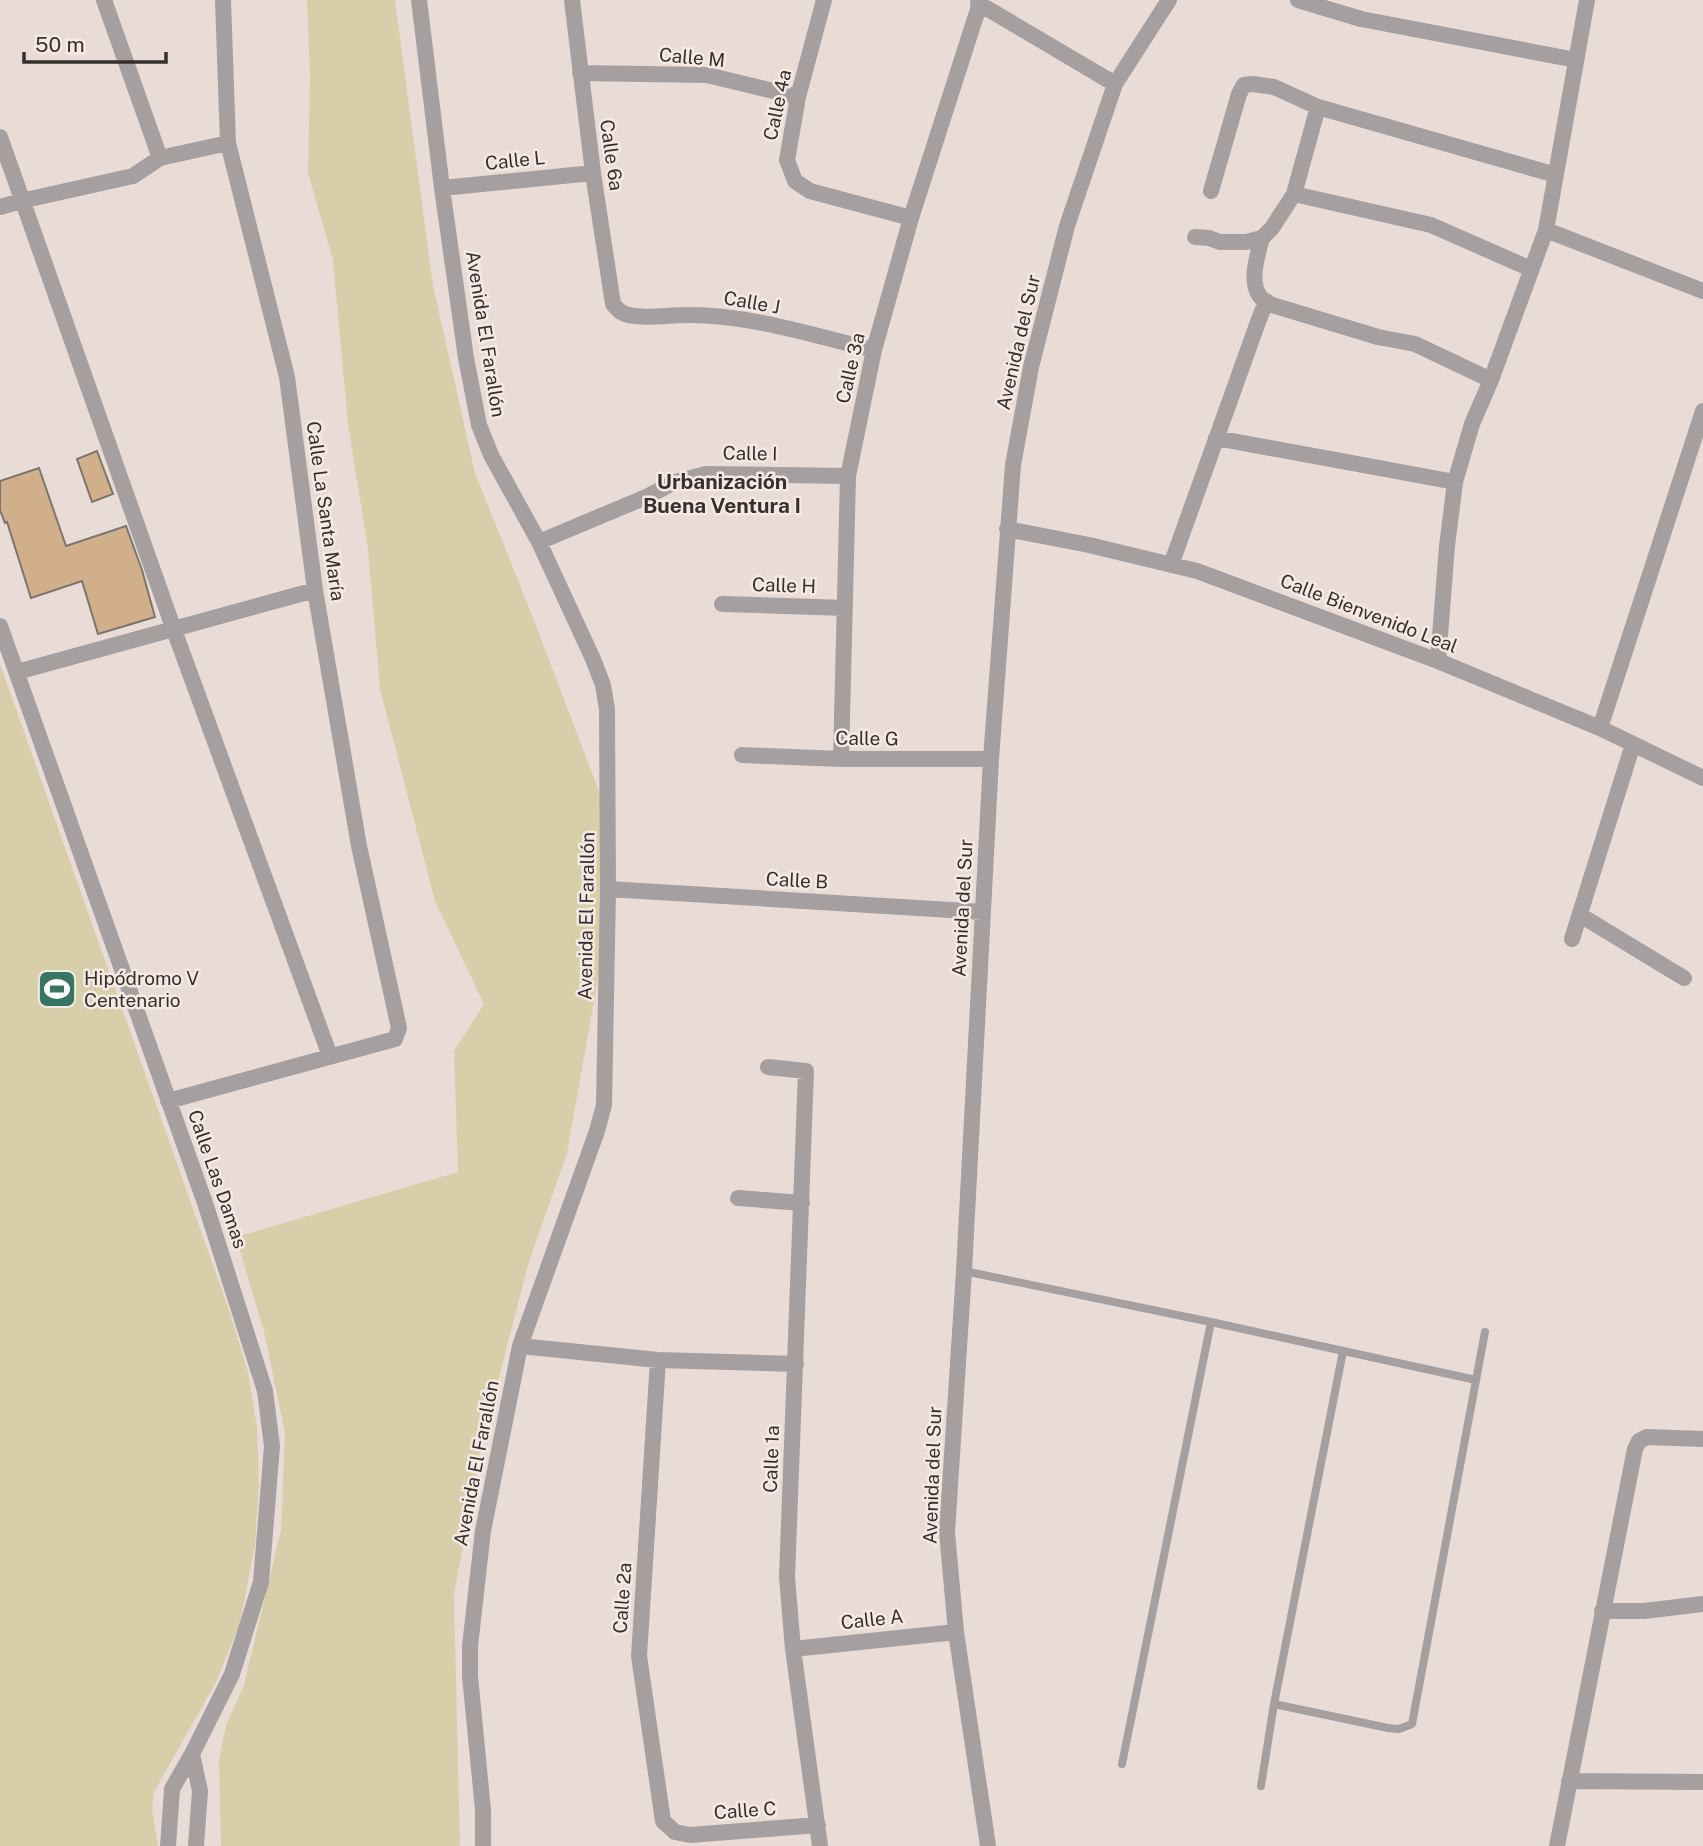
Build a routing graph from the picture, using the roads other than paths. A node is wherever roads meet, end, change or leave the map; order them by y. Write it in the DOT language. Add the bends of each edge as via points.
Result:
graph roads {
  1 [pos="104,0"];
  2 [pos="223,0"];
  3 [pos="419,0"];
  4 [pos="572,0"];
  5 [pos="824,0"];
  6 [pos="1168,0"];
  7 [pos="1298,0"];
  8 [pos="1584,1"];
  9 [pos="979,2"];
  10 [pos="1576,61"];
  11 [pos="580,73"];
  12 [pos="1115,84"];
  13 [pos="798,97"];
  14 [pos="1318,107"];
  15 [pos="0,137"];
  16 [pos="228,143"];
  17 [pos="160,158"];
  18 [pos="593,173"];
  19 [pos="1556,175"];
  20 [pos="442,188"];
  21 [pos="1210,191"];
  22 [pos="1294,194"];
  23 [pos="21,201"];
  24 [pos="0,207"];
  25 [pos="911,218"];
  26 [pos="1546,230"];
  27 [pos="1195,237"];
  28 [pos="1262,238"];
  29 [pos="1531,269"];
  30 [pos="1703,291"];
  31 [pos="1266,301"];
  32 [pos="622,312"];
  33 [pos="874,350"];
  34 [pos="1491,380"];
  35 [pos="1703,411"];
  36 [pos="1216,438"];
  37 [pos="848,476"];
  38 [pos="1455,482"];
  39 [pos="1007,529"];
  40 [pos="539,542"];
  41 [pos="1171,565"];
  42 [pos="315,590"];
  43 [pos="722,604"];
  44 [pos="845,608"];
  45 [pos="0,626"];
  46 [pos="174,630"];
  47 [pos="1438,661"];
  48 [pos="18,672"];
  49 [pos="1600,728"];
  50 [pos="1633,744"];
  51 [pos="742,755"];
  52 [pos="841,759"];
  53 [pos="991,759"];
  54 [pos="1703,778"];
  55 [pos="608,889"];
  56 [pos="983,912"];
  57 [pos="1580,915"];
  58 [pos="1572,939"];
  59 [pos="1684,978"];
  60 [pos="330,1056"];
  61 [pos="768,1067"];
  62 [pos="168,1101"];
  63 [pos="738,1198"];
  64 [pos="802,1203"];
  65 [pos="964,1271"];
  66 [pos="1211,1322"];
  67 [pos="1485,1332"];
  68 [pos="520,1346"];
  69 [pos="1343,1351"];
  70 [pos="658,1360"];
  71 [pos="796,1364"];
  72 [pos="1476,1380"];
  73 [pos="1703,1439"];
  74 [pos="1703,1604"];
  75 [pos="1602,1611"];
  76 [pos="956,1632"];
  77 [pos="793,1648"];
  78 [pos="1274,1704"];
  79 [pos="192,1754"];
  80 [pos="1122,1764"];
  81 [pos="1569,1781"];
  82 [pos="1703,1782"];
  83 [pos="1261,1786"];
  84 [pos="818,1825"];
  85 [pos="676,1832"];
  86 [pos="168,1846"];
  87 [pos="196,1846"];
  88 [pos="483,1846"];
  89 [pos="820,1846"];
  90 [pos="988,1846"];
  91 [pos="1557,1846"];
  1 -- 17 [label="street"];
  2 -- 16 [label="street, Calle La Santa María"];
  3 -- 20 [label="street, Avenida El Farallón"];
  4 -- 11 [label="street, Calle 6a"];
  5 -- 13 [label="street, Calle 4a"];
  6 -- 12 [label="street, Avenida del Sur"];
  7 -- 10 [label="street" via="1361,19"];
  8 -- 10 [label="street"];
  9 -- 12 [label="street"];
  9 -- 25 [label="street, Calle 3a"];
  10 -- 19 [label="street"];
  11 -- 13 [label="street, Calle M" via="707,75"];
  11 -- 18 [label="street, Calle 6a"];
  12 -- 39 [label="street, Avenida del Sur" via="1067,226 1031,367"];
  13 -- 25 [label="street, Calle 4a" via="787,160 795,181 810,191"];
  14 -- 19 [label="street"];
  14 -- 21 [label="street" via="1274,87 1244,85"];
  14 -- 22 [label="street"];
  15 -- 23 [label="street"];
  16 -- 17 [label="street"];
  16 -- 42 [label="street, Calle La Santa María" via="288,377"];
  17 -- 23 [label="street" via="133,176"];
  18 -- 20 [label="street, Calle L"];
  18 -- 32 [label="street, Calle 6a" via="614,304"];
  19 -- 26 [label="street"];
  20 -- 40 [label="street, Avenida El Farallón" via="479,425"];
  22 -- 28 [label="street"];
  22 -- 29 [label="street" via="1431,225"];
  23 -- 24 [label="street"];
  23 -- 46 [label="street"];
  25 -- 33 [label="street, Calle 3a"];
  26 -- 29 [label="street"];
  26 -- 30 [label="street"];
  27 -- 28 [label="street" via="1220,242"];
  28 -- 31 [label="street" via="1255,284"];
  29 -- 34 [label="street"];
  31 -- 34 [label="street" via="1378,337 1415,344"];
  31 -- 36 [label="street"];
  32 -- 33 [label="street, Calle J" via="723,317"];
  33 -- 37 [label="street, Calle 3a"];
  34 -- 38 [label="street"];
  35 -- 49 [label="street"];
  36 -- 38 [label="street"];
  36 -- 41 [label="street"];
  37 -- 40 [label="street, Calle I" via="706,474 675,482"];
  37 -- 44 [label="street, Calle 3a"];
  38 -- 47 [label="street"];
  39 -- 41 [label="street, Calle Bienvenido Leal"];
  39 -- 53 [label="street, Avenida del Sur"];
  40 -- 55 [label="street, Avenida El Farallón" via="603,685"];
  41 -- 47 [label="street, Calle Bienvenido Leal"];
  42 -- 46 [label="street"];
  42 -- 60 [label="street, Calle La Santa María" via="359,846 399,1028 395,1039"];
  43 -- 44 [label="street, Calle H"];
  44 -- 52 [label="street, Calle 3a"];
  45 -- 48 [label="street, Calle Las Damas"];
  46 -- 48 [label="street"];
  46 -- 60 [label="street"];
  47 -- 49 [label="street, Calle Bienvenido Leal"];
  48 -- 62 [label="street, Calle Las Damas"];
  49 -- 50 [label="street, Calle Bienvenido Leal"];
  50 -- 54 [label="street, Calle Bienvenido Leal"];
  50 -- 57 [label="street"];
  51 -- 52 [label="street, Calle G"];
  52 -- 53 [label="street, Calle G"];
  53 -- 56 [label="street, Avenida del Sur"];
  55 -- 56 [label="street, Calle B"];
  55 -- 68 [label="street, Avenida El Farallón" via="604,1105"];
  56 -- 65 [label="street, Avenida del Sur"];
  57 -- 58 [label="street"];
  57 -- 59 [label="street"];
  60 -- 62 [label="street"];
  61 -- 64 [label="street, Calle 1a" via="806,1071"];
  62 -- 79 [label="street, Calle Las Damas" via="265,1391 272,1446 261,1582 232,1674"];
  63 -- 64 [label="street"];
  64 -- 71 [label="street, Calle 1a"];
  65 -- 66 [label="lane"];
  65 -- 76 [label="street, Avenida del Sur" via="947,1532"];
  66 -- 69 [label="lane"];
  66 -- 80 [label="lane"];
  67 -- 72 [label="lane"];
  68 -- 70 [label="street"];
  68 -- 88 [label="street, Avenida El Farallón" via="484,1531 470,1646"];
  69 -- 72 [label="lane"];
  69 -- 78 [label="lane"];
  70 -- 71 [label="street"];
  70 -- 85 [label="street, Calle 2a" via="639,1656 663,1821"];
  71 -- 77 [label="street, Calle 1a" via="787,1577"];
  72 -- 78 [label="lane" via="1412,1724 1388,1728"];
  73 -- 75 [label="street" via="1647,1437 1639,1441"];
  74 -- 75 [label="street"];
  75 -- 81 [label="street"];
  76 -- 77 [label="street, Calle A"];
  76 -- 90 [label="street, Avenida del Sur"];
  77 -- 84 [label="street, Calle 1a"];
  78 -- 83 [label="lane"];
  79 -- 86 [label="street, Calle Las Damas" via="172,1789"];
  79 -- 87 [label="street" via="200,1791"];
  81 -- 82 [label="street"];
  81 -- 91 [label="street"];
  84 -- 85 [label="street, Calle C" via="690,1835"];
  84 -- 89 [label="street, Calle 1a"];
}
